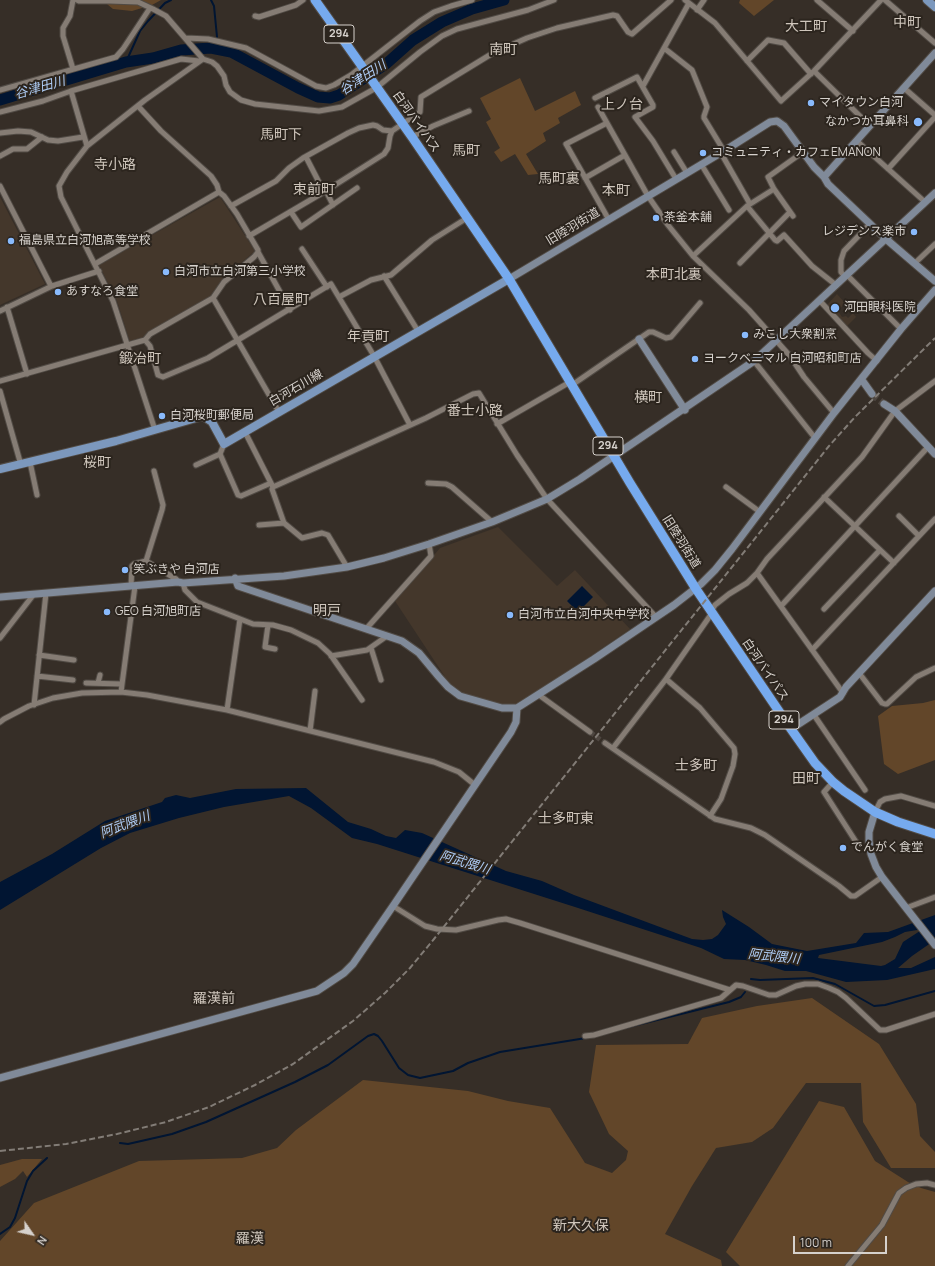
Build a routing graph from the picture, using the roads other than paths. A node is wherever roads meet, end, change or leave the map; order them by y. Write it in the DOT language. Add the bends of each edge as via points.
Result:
graph roads {
  1 [pos="74,0"];
  2 [pos="77,0"];
  3 [pos="303,0"];
  4 [pos="315,0"];
  5 [pos="472,0"];
  6 [pos="554,0"];
  7 [pos="671,0"];
  8 [pos="704,0"];
  9 [pos="818,0"];
  10 [pos="881,0"];
  11 [pos="885,0"];
  12 [pos="927,0"];
  13 [pos="687,2"];
  14 [pos="538,3"];
  15 [pos="935,7"];
  16 [pos="152,8"];
  17 [pos="697,10"];
  18 [pos="255,16"];
  19 [pos="853,31"];
  20 [pos="186,38"];
  21 [pos="935,43"];
  22 [pos="664,48"];
  23 [pos="935,53"];
  24 [pos="202,60"];
  25 [pos="747,61"];
  26 [pos="363,68"];
  27 [pos="73,69"];
  28 [pos="812,73"];
  29 [pos="376,86"];
  30 [pos="642,86"];
  31 [pos="904,88"];
  32 [pos="0,90"];
  33 [pos="71,91"];
  34 [pos="595,98"];
  35 [pos="138,106"];
  36 [pos="598,107"];
  37 [pos="469,111"];
  38 [pos="0,112"];
  39 [pos="935,116"];
  40 [pos="607,123"];
  41 [pos="402,125"];
  42 [pos="870,126"];
  43 [pos="392,131"];
  44 [pos="0,133"];
  45 [pos="42,136"];
  46 [pos="83,137"];
  47 [pos="412,138"];
  48 [pos="857,141"];
  49 [pos="87,146"];
  50 [pos="674,152"];
  51 [pos="722,152"];
  52 [pos="803,152"];
  53 [pos="0,156"];
  54 [pos="625,156"];
  55 [pos="306,157"];
  56 [pos="701,164"];
  57 [pos="888,169"];
  58 [pos="687,173"];
  59 [pos="824,177"];
  60 [pos="585,178"];
  61 [pos="676,179"];
  62 [pos="0,186"];
  63 [pos="357,188"];
  64 [pos="774,189"];
  65 [pos="219,192"];
  66 [pos="325,192"];
  67 [pos="935,193"];
  68 [pos="648,196"];
  69 [pos="925,202"];
  70 [pos="333,205"];
  71 [pos="748,205"];
  72 [pos="231,206"];
  73 [pos="729,210"];
  74 [pos="291,212"];
  75 [pos="467,218"];
  76 [pos="609,220"];
  77 [pos="870,224"];
  78 [pos="769,234"];
  79 [pos="250,236"];
  80 [pos="886,239"];
  81 [pos="935,244"];
  82 [pos="302,248"];
  83 [pos="258,252"];
  84 [pos="693,256"];
  85 [pos="740,263"];
  86 [pos="915,263"];
  87 [pos="95,264"];
  88 [pos="99,271"];
  89 [pos="384,276"];
  90 [pos="846,276"];
  91 [pos="509,279"];
  92 [pos="935,281"];
  93 [pos="836,285"];
  94 [pos="51,286"];
  95 [pos="326,287"];
  96 [pos="935,290"];
  97 [pos="339,297"];
  98 [pos="213,298"];
  99 [pos="820,301"];
  100 [pos="700,302"];
  101 [pos="8,307"];
  102 [pos="290,310"];
  103 [pos="0,311"];
  104 [pos="901,329"];
  105 [pos="418,331"];
  106 [pos="639,339"];
  107 [pos="145,340"];
  108 [pos="238,340"];
  109 [pos="776,341"];
  110 [pos="128,344"];
  111 [pos="374,356"];
  112 [pos="754,361"];
  113 [pos="877,361"];
  114 [pos="27,374"];
  115 [pos="862,380"];
  116 [pos="935,381"];
  117 [pos="0,382"];
  118 [pos="571,384"];
  119 [pos="0,391"];
  120 [pos="872,394"];
  121 [pos="884,404"];
  122 [pos="685,410"];
  123 [pos="895,411"];
  124 [pos="279,412"];
  125 [pos="834,413"];
  126 [pos="497,424"];
  127 [pos="410,425"];
  128 [pos="155,430"];
  129 [pos="245,432"];
  130 [pos="815,438"];
  131 [pos="224,444"];
  132 [pos="928,447"];
  133 [pos="220,454"];
  134 [pos="935,454"];
  135 [pos="614,456"];
  136 [pos="30,462"];
  137 [pos="20,465"];
  138 [pos="196,465"];
  139 [pos="0,470"];
  140 [pos="154,471"];
  141 [pos="428,483"];
  142 [pos="272,485"];
  143 [pos="726,487"];
  144 [pos="37,495"];
  145 [pos="824,497"];
  146 [pos="547,499"];
  147 [pos="760,512"];
  148 [pos="899,516"];
  149 [pos="935,519"];
  150 [pos="492,522"];
  151 [pos="284,523"];
  152 [pos="259,525"];
  153 [pos="856,526"];
  154 [pos="919,536"];
  155 [pos="429,544"];
  156 [pos="880,550"];
  157 [pos="146,561"];
  158 [pos="894,563"];
  159 [pos="347,567"];
  160 [pos="757,573"];
  161 [pos="235,578"];
  162 [pos="181,582"];
  163 [pos="133,586"];
  164 [pos="696,589"];
  165 [pos="935,591"];
  166 [pos="46,593"];
  167 [pos="34,594"];
  168 [pos="0,597"];
  169 [pos="781,606"];
  170 [pos="824,609"];
  171 [pos="712,612"];
  172 [pos="656,617"];
  173 [pos="240,618"];
  174 [pos="268,625"];
  175 [pos="366,629"];
  176 [pos="387,636"];
  177 [pos="0,638"];
  178 [pos="371,648"];
  179 [pos="275,649"];
  180 [pos="812,650"];
  181 [pos="39,655"];
  182 [pos="331,656"];
  183 [pos="74,660"];
  184 [pos="935,668"];
  185 [pos="859,673"];
  186 [pos="38,676"];
  187 [pos="100,676"];
  188 [pos="666,679"];
  189 [pos="73,680"];
  190 [pos="381,680"];
  191 [pos="86,683"];
  192 [pos="98,683"];
  193 [pos="121,684"];
  194 [pos="315,691"];
  195 [pos="121,692"];
  196 [pos="843,693"];
  197 [pos="539,695"];
  198 [pos="362,700"];
  199 [pos="34,705"];
  200 [pos="517,708"];
  201 [pos="227,710"];
  202 [pos="814,715"];
  203 [pos="0,722"];
  204 [pos="790,729"];
  205 [pos="310,731"];
  206 [pos="590,732"];
  207 [pos="605,743"];
  208 [pos="613,748"];
  209 [pos="833,782"];
  210 [pos="475,785"];
  211 [pos="865,790"];
  212 [pos="935,807"];
  213 [pos="875,812"];
  214 [pos="710,816"];
  215 [pos="935,834"];
  216 [pos="858,844"];
  217 [pos="882,877"];
  218 [pos="935,897"];
  219 [pos="393,906"];
  220 [pos="907,909"];
  221 [pos="935,945"];
  222 [pos="730,990"];
  223 [pos="935,1014"];
  224 [pos="586,1036"];
  225 [pos="0,1078"];
  226 [pos="935,1185"];
  227 [pos="848,1266"];
  1 -- 27 [label="street" via="62,36"];
  2 -- 16 [label="street" via="138,2"];
  3 -- 18 [label="street" via="296,5 259,17"];
  4 -- 26 [label="highway, 白河バイパス / 294"];
  5 -- 26 [label="street" via="440,10 420,21"];
  6 -- 14 [label="street"];
  7 -- 41 [label="street" via="632,34 617,16 613,15 557,28 500,50 421,97 420,112"];
  8 -- 17 [label="street"];
  9 -- 19 [label="street"];
  10 -- 19 [label="street"];
  11 -- 21 [label="street"];
  12 -- 15 [label="main road"];
  13 -- 17 [label="street"];
  13 -- 22 [label="street"];
  14 -- 29 [label="street" via="528,10 457,29 442,36"];
  16 -- 20 [label="street" via="166,16"];
  16 -- 27 [label="street" via="116,57"];
  17 -- 25 [label="street" via="715,23"];
  19 -- 28 [label="street"];
  20 -- 24 [label="street"];
  20 -- 26 [label="street" via="208,39 246,48 316,86 326,88"];
  22 -- 30 [label="street"];
  22 -- 51 [label="street" via="692,70 707,107 704,118"];
  23 -- 31 [label="street"];
  24 -- 29 [label="street" via="217,66 230,92 241,100 255,104 319,111 342,107"];
  24 -- 33 [label="street" via="181,59"];
  24 -- 35 [label="street"];
  25 -- 28 [label="street" via="768,40 784,43"];
  25 -- 28 [label="street" via="781,100"];
  26 -- 29 [label="highway, 白河バイパス / 294"];
  27 -- 32 [label="street"];
  28 -- 42 [label="street"];
  29 -- 41 [label="highway, 白河バイパス / 294"];
  30 -- 34 [label="street" via="637,77"];
  30 -- 61 [label="street" via="653,107 635,117"];
  31 -- 39 [label="street"];
  31 -- 42 [label="street"];
  33 -- 38 [label="street"];
  33 -- 46 [label="street"];
  35 -- 49 [label="street"];
  35 -- 65 [label="street" via="161,131 211,176"];
  36 -- 40 [label="street"];
  37 -- 47 [label="street"];
  39 -- 57 [label="street"];
  40 -- 54 [label="street"];
  40 -- 60 [label="street" via="566,144"];
  41 -- 43 [label="street"];
  41 -- 47 [label="highway, 白河バイパス / 294"];
  42 -- 48 [label="street"];
  43 -- 55 [label="street" via="373,125 359,128"];
  43 -- 66 [label="street" via="384,154"];
  44 -- 45 [label="street" via="18,131"];
  45 -- 46 [label="street" via="48,140 58,141"];
  45 -- 53 [label="street" via="27,149 13,149"];
  46 -- 49 [label="street"];
  47 -- 75 [label="highway, 白河バイパス / 294"];
  48 -- 57 [label="street"];
  48 -- 59 [label="street"];
  49 -- 87 [label="street" via="62,178 59,191"];
  50 -- 58 [label="street"];
  51 -- 52 [label="street, 旧陸羽街道" via="770,122 777,121 784,126"];
  51 -- 56 [label="street, 旧陸羽街道"];
  51 -- 71 [label="street"];
  52 -- 59 [label="street, 旧陸羽街道"];
  52 -- 64 [label="street" via="769,175"];
  54 -- 60 [label="street"];
  54 -- 68 [label="street"];
  55 -- 66 [label="street"];
  55 -- 72 [label="street" via="289,168 276,182"];
  56 -- 58 [label="street, 旧陸羽街道"];
  56 -- 73 [label="street"];
  57 -- 69 [label="street"];
  58 -- 61 [label="street, 旧陸羽街道"];
  59 -- 77 [label="street, 旧陸羽街道" via="828,184"];
  60 -- 76 [label="street"];
  61 -- 68 [label="street, 旧陸羽街道"];
  62 -- 94 [label="street"];
  63 -- 70 [label="street"];
  64 -- 71 [label="street"];
  64 -- 78 [label="street" via="792,214"];
  65 -- 72 [label="street"];
  65 -- 87 [label="street"];
  66 -- 70 [label="street"];
  66 -- 74 [label="street"];
  67 -- 69 [label="street"];
  68 -- 76 [label="street, 旧陸羽街道"];
  68 -- 84 [label="street"];
  69 -- 80 [label="street"];
  70 -- 74 [label="street" via="301,227"];
  71 -- 78 [label="street"];
  71 -- 84 [label="street"];
  72 -- 79 [label="street"];
  74 -- 79 [label="street"];
  75 -- 89 [label="street" via="432,240 391,274"];
  75 -- 91 [label="highway, 白河バイパス / 294"];
  76 -- 91 [label="street, 旧陸羽街道"];
  77 -- 80 [label="street, 旧陸羽街道"];
  77 -- 90 [label="street" via="844,251 841,272"];
  78 -- 85 [label="street"];
  78 -- 93 [label="street" via="777,241 784,235 812,266"];
  79 -- 83 [label="street"];
  80 -- 86 [label="street, 旧陸羽街道"];
  80 -- 90 [label="street"];
  81 -- 86 [label="street"];
  82 -- 95 [label="street"];
  83 -- 98 [label="street" via="224,282"];
  83 -- 102 [label="street"];
  84 -- 109 [label="street" via="749,310"];
  86 -- 92 [label="street, 旧陸羽街道"];
  87 -- 88 [label="street"];
  88 -- 94 [label="street"];
  88 -- 110 [label="street"];
  89 -- 97 [label="street"];
  89 -- 105 [label="street"];
  90 -- 93 [label="street"];
  90 -- 104 [label="street"];
  91 -- 105 [label="main road, 白河石川線"];
  91 -- 118 [label="highway, 旧陸羽街道 / 294"];
  93 -- 99 [label="street"];
  94 -- 101 [label="street"];
  95 -- 97 [label="street" via="331,284"];
  95 -- 102 [label="street"];
  96 -- 104 [label="street"];
  97 -- 111 [label="street"];
  98 -- 107 [label="street" via="150,334"];
  98 -- 108 [label="street"];
  99 -- 109 [label="street"];
  99 -- 113 [label="street"];
  100 -- 106 [label="street" via="671,337 666,338 649,332"];
  101 -- 103 [label="street"];
  101 -- 114 [label="street"];
  102 -- 108 [label="street"];
  104 -- 113 [label="street"];
  105 -- 111 [label="main road, 白河石川線"];
  106 -- 118 [label="street"];
  106 -- 122 [label="street"];
  107 -- 108 [label="street" via="150,346 158,375 163,377 208,358"];
  107 -- 110 [label="street"];
  108 -- 124 [label="street"];
  109 -- 112 [label="street"];
  109 -- 125 [label="street"];
  110 -- 114 [label="street"];
  110 -- 128 [label="street"];
  111 -- 124 [label="main road, 白河石川線"];
  111 -- 127 [label="street"];
  112 -- 122 [label="street"];
  112 -- 130 [label="street"];
  113 -- 115 [label="street"];
  114 -- 117 [label="street"];
  115 -- 120 [label="street"];
  115 -- 125 [label="street"];
  116 -- 123 [label="street"];
  118 -- 126 [label="street"];
  118 -- 135 [label="highway, 旧陸羽街道 / 294"];
  119 -- 137 [label="street"];
  121 -- 123 [label="street"];
  122 -- 135 [label="street"];
  123 -- 132 [label="street"];
  123 -- 145 [label="street" via="862,457"];
  124 -- 129 [label="main road, 白河石川線"];
  125 -- 130 [label="street"];
  126 -- 127 [label="street" via="478,393"];
  126 -- 146 [label="street"];
  127 -- 142 [label="street"];
  128 -- 131 [label="main road" via="203,416 212,422"];
  128 -- 136 [label="main road"];
  129 -- 131 [label="main road, 白河石川線"];
  129 -- 142 [label="street"];
  130 -- 147 [label="street"];
  131 -- 133 [label="street"];
  132 -- 134 [label="street"];
  132 -- 153 [label="street"];
  133 -- 138 [label="street"];
  133 -- 142 [label="street" via="238,495"];
  135 -- 146 [label="street"];
  135 -- 164 [label="highway, 旧陸羽街道 / 294"];
  136 -- 137 [label="main road"];
  136 -- 144 [label="street"];
  137 -- 139 [label="main road"];
  140 -- 157 [label="street" via="163,505"];
  141 -- 150 [label="street" via="452,487"];
  142 -- 151 [label="street"];
  143 -- 147 [label="street"];
  145 -- 153 [label="street"];
  145 -- 160 [label="street"];
  146 -- 150 [label="street"];
  146 -- 172 [label="street"];
  147 -- 164 [label="street"];
  148 -- 154 [label="street"];
  149 -- 154 [label="street"];
  150 -- 155 [label="street"];
  151 -- 152 [label="street"];
  151 -- 159 [label="street" via="302,538 322,533 328,535"];
  153 -- 156 [label="street"];
  153 -- 169 [label="street"];
  154 -- 158 [label="street"];
  155 -- 159 [label="street"];
  155 -- 175 [label="street" via="431,556"];
  156 -- 158 [label="street"];
  156 -- 170 [label="street"];
  157 -- 162 [label="street"];
  157 -- 163 [label="street" via="132,566"];
  158 -- 180 [label="street"];
  159 -- 161 [label="street" via="284,576"];
  160 -- 169 [label="street"];
  160 -- 171 [label="street" via="747,584 715,605"];
  161 -- 162 [label="street"];
  161 -- 175 [label="street" via="238,586"];
  162 -- 163 [label="street"];
  162 -- 173 [label="street" via="197,602"];
  163 -- 166 [label="street"];
  163 -- 193 [label="street"];
  164 -- 171 [label="highway, 旧陸羽街道 / 294"];
  164 -- 172 [label="street"];
  165 -- 185 [label="street"];
  166 -- 167 [label="street"];
  166 -- 181 [label="street"];
  167 -- 168 [label="street"];
  167 -- 177 [label="street"];
  169 -- 180 [label="street"];
  171 -- 188 [label="street"];
  171 -- 204 [label="highway, 白河バイパス / 294"];
  172 -- 197 [label="street"];
  173 -- 174 [label="street" via="253,624"];
  173 -- 201 [label="street"];
  174 -- 179 [label="street" via="265,647"];
  174 -- 182 [label="street" via="291,630 309,638"];
  175 -- 176 [label="street"];
  176 -- 178 [label="street"];
  176 -- 200 [label="street" via="402,641 419,653 448,687 460,696 502,708"];
  178 -- 182 [label="street"];
  178 -- 190 [label="street"];
  180 -- 196 [label="street"];
  181 -- 183 [label="street"];
  181 -- 186 [label="street"];
  182 -- 198 [label="street"];
  184 -- 185 [label="street" via="916,677 887,704 882,702"];
  185 -- 196 [label="street"];
  186 -- 189 [label="street"];
  186 -- 199 [label="street"];
  187 -- 192 [label="street"];
  188 -- 208 [label="street"];
  188 -- 214 [label="street" via="700,708 734,748 733,766 721,799"];
  191 -- 192 [label="street"];
  192 -- 193 [label="street"];
  193 -- 195 [label="street"];
  194 -- 205 [label="street"];
  195 -- 199 [label="street" via="82,693"];
  195 -- 201 [label="street"];
  196 -- 202 [label="street"];
  197 -- 200 [label="street"];
  197 -- 206 [label="street"];
  199 -- 203 [label="street"];
  200 -- 210 [label="street" via="516,722 511,732"];
  201 -- 205 [label="street"];
  202 -- 204 [label="street"];
  202 -- 211 [label="street"];
  204 -- 209 [label="highway, 白河バイパス / 294" via="815,764"];
  205 -- 210 [label="street" via="434,762 459,772"];
  207 -- 208 [label="street"];
  208 -- 214 [label="street"];
  209 -- 213 [label="highway, 白河バイパス / 294"];
  209 -- 216 [label="street" via="824,792"];
  210 -- 219 [label="street"];
  212 -- 213 [label="street" via="901,796 880,802"];
  213 -- 215 [label="highway, 白河バイパス / 294"];
  213 -- 217 [label="street" via="868,841"];
  214 -- 217 [label="street" via="751,828 765,835 851,896 855,896"];
  217 -- 220 [label="street"];
  218 -- 220 [label="street"];
  219 -- 222 [label="street" via="425,926 437,929 456,930 498,920 520,923"];
  219 -- 225 [label="street" via="353,964 344,973 317,990"];
  220 -- 221 [label="street"];
  222 -- 223 [label="street" via="736,985 776,995 796,986 818,984 838,992 880,1030"];
  222 -- 224 [label="street" via="721,998"];
  226 -- 227 [label="street" via="916,1184 899,1193 882,1224"];
}
